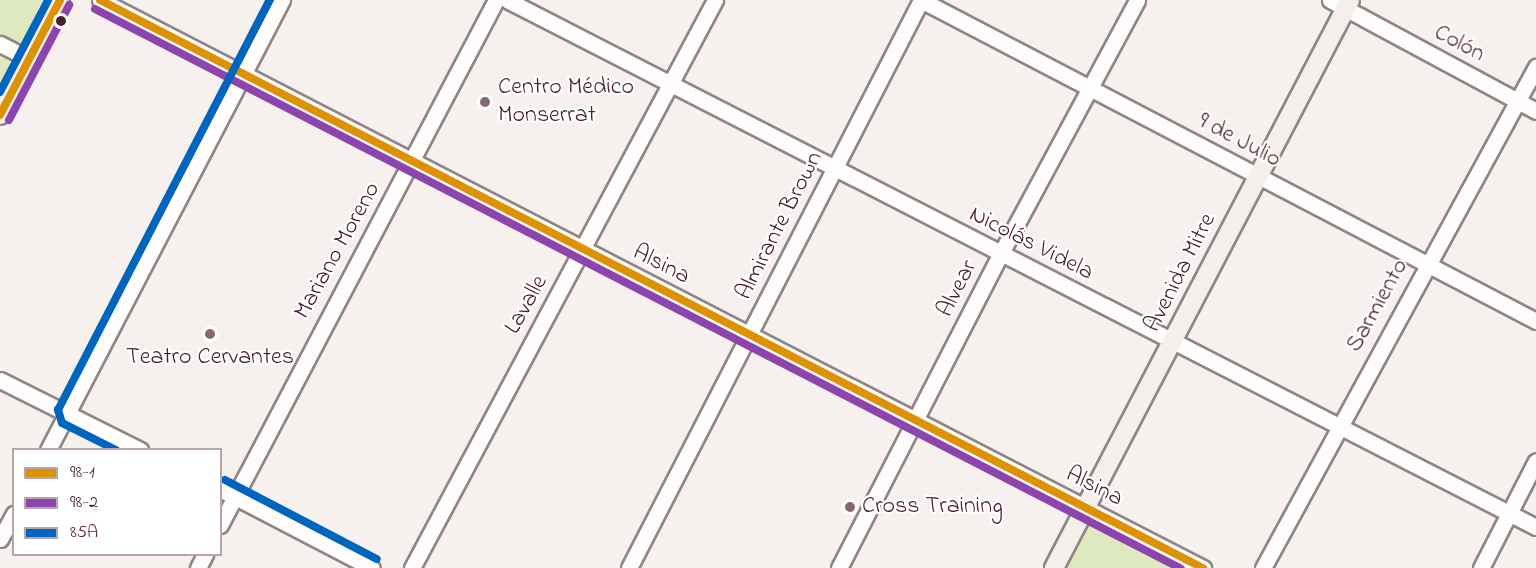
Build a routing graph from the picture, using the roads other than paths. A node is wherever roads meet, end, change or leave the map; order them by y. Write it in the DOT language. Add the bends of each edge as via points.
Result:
graph roads {
  1 [pos="100,0"];
  2 [pos="282,0"];
  3 [pos="496,0"];
  4 [pos="507,0"];
  5 [pos="715,0"];
  6 [pos="921,0"];
  7 [pos="1137,0"];
  8 [pos="58,1"];
  9 [pos="1342,3"];
  10 [pos="0,44"];
  11 [pos="29,58"];
  12 [pos="1536,67"];
  13 [pos="244,74"];
  14 [pos="671,85"];
  15 [pos="1090,88"];
  16 [pos="1517,101"];
  17 [pos="1536,111"];
  18 [pos="0,114"];
  19 [pos="411,163"];
  20 [pos="835,169"];
  21 [pos="1258,176"];
  22 [pos="583,251"];
  23 [pos="1001,253"];
  24 [pos="1427,263"];
  25 [pos="1536,321"];
  26 [pos="748,335"];
  27 [pos="1173,341"];
  28 [pos="0,380"];
  29 [pos="68,414"];
  30 [pos="917,420"];
  31 [pos="1337,427"];
  32 [pos="49,448"];
  33 [pos="136,448"];
  34 [pos="1536,461"];
  35 [pos="222,490"];
  36 [pos="235,497"];
  37 [pos="1086,508"];
  38 [pos="1510,513"];
  39 [pos="12,518"];
  40 [pos="222,521"];
  41 [pos="1536,527"];
  42 [pos="0,539"];
  43 [pos="372,568"];
  44 [pos="412,568"];
  45 [pos="629,568"];
  46 [pos="839,568"];
  47 [pos="1054,568"];
  48 [pos="1203,568"];
  49 [pos="1263,568"];
  50 [pos="1481,568"];
  1 -- 13 [label="street, Alsina"];
  2 -- 13 [label="street"];
  3 -- 19 [label="street, Mariano Moreno"];
  4 -- 14 [label="street, Nicolás Videla"];
  5 -- 14 [label="street, Lavalle"];
  6 -- 15 [label="street, 9 de Julio"];
  6 -- 20 [label="street, Almirante Brown"];
  7 -- 15 [label="street, Alvear"];
  8 -- 11 [label="main road"];
  9 -- 16 [label="street, Colón"];
  9 -- 21 [label="main road, Avenida Mitre"];
  10 -- 11 [label="street"];
  11 -- 18 [label="main road"];
  12 -- 16 [label="street, Sarmiento"];
  13 -- 19 [label="street, Alsina"];
  13 -- 29 [label="street"];
  14 -- 20 [label="street, Nicolás Videla"];
  14 -- 22 [label="street, Lavalle"];
  15 -- 21 [label="street, 9 de Julio"];
  15 -- 23 [label="street, Alvear"];
  16 -- 17 [label="street, Colón"];
  16 -- 24 [label="street, Sarmiento"];
  19 -- 22 [label="street, Alsina"];
  19 -- 36 [label="street, Mariano Moreno"];
  20 -- 23 [label="street, Nicolás Videla"];
  20 -- 26 [label="street, Almirante Brown"];
  21 -- 24 [label="street, 9 de Julio"];
  21 -- 27 [label="main road, Avenida Mitre"];
  22 -- 26 [label="street, Alsina"];
  22 -- 44 [label="street, Lavalle"];
  23 -- 27 [label="street, Nicolás Videla"];
  23 -- 30 [label="street, Alvear"];
  24 -- 25 [label="street, 9 de Julio"];
  24 -- 31 [label="street, Sarmiento"];
  26 -- 30 [label="street, Alsina"];
  26 -- 45 [label="street, Almirante Brown"];
  27 -- 31 [label="street, Nicolás Videla"];
  27 -- 37 [label="main road, Avenida Mitre"];
  28 -- 29 [label="street"];
  29 -- 32 [label="street"];
  29 -- 33 [label="street"];
  30 -- 37 [label="street, Alsina"];
  30 -- 46 [label="street, Alvear"];
  31 -- 38 [label="street, Nicolás Videla"];
  31 -- 49 [label="street, Sarmiento"];
  34 -- 38 [label="street"];
  35 -- 36 [label="street"];
  36 -- 40 [label="street, Mariano Moreno"];
  36 -- 43 [label="street"];
  37 -- 47 [label="main road, Avenida Mitre"];
  37 -- 48 [label="street, Alsina"];
  38 -- 41 [label="street, Nicolás Videla"];
  38 -- 50 [label="street"];
  39 -- 42 [label="street"];
}
